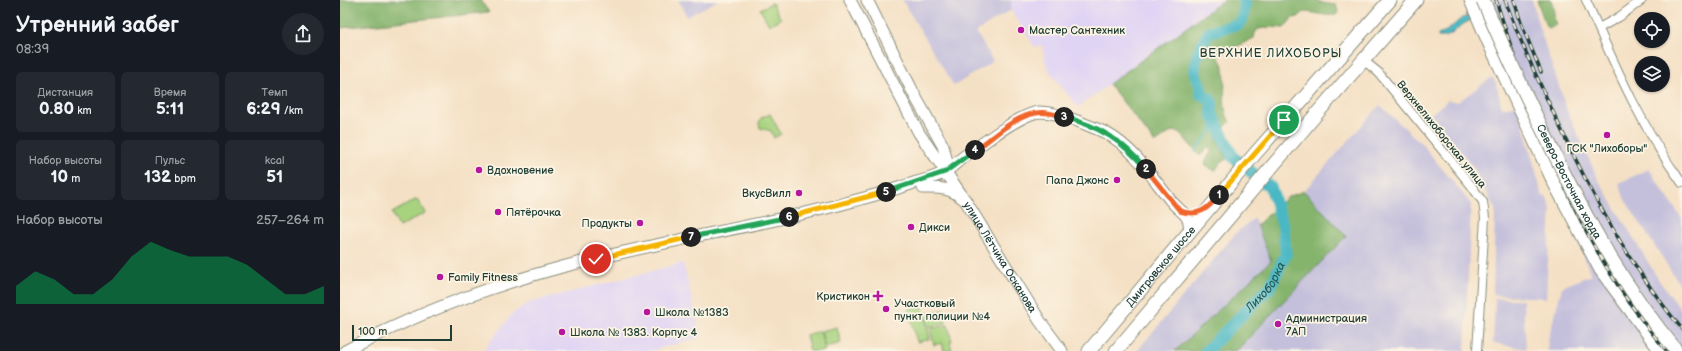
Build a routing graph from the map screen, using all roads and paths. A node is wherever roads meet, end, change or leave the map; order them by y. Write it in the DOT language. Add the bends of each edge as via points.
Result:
graph roads {
  1 [pos="850,0"];
  2 [pos="867,0"];
  3 [pos="1390,0"];
  4 [pos="1416,0"];
  5 [pos="1471,0"];
  6 [pos="1483,0"];
  7 [pos="1586,0"];
  8 [pos="1642,0"];
  9 [pos="1599,28"];
  10 [pos="1363,60"];
  11 [pos="943,146"];
  12 [pos="928,148"];
  13 [pos="964,158"];
  14 [pos="945,172"];
  15 [pos="1682,183"];
  16 [pos="920,185"];
  17 [pos="965,200"];
  18 [pos="1208,208"];
  19 [pos="1180,211"];
  20 [pos="1189,232"];
  21 [pos="345,351"];
  22 [pos="1062,351"];
  23 [pos="1089,351"];
  24 [pos="1116,351"];
  25 [pos="1477,351"];
  26 [pos="1660,351"];
  27 [pos="1677,351"];
  1 -- 12 [label="main road"];
  2 -- 11 [label="main road"];
  3 -- 18 [label="main road, Дмитровское шоссе"];
  4 -- 10 [label="main road, Дмитровское шоссе"];
  5 -- 26 [label="main road, Северо-Восточная хорда" via="1554,182 1601,270"];
  6 -- 27 [label="main road, Северо-Восточная хорда, bridge" via="1565,177 1612,262"];
  7 -- 9 [label="street"];
  8 -- 9 [label="street"];
  9 -- 15 [label="street" via="1653,140"];
  10 -- 24 [label="main road, Дмитровское шоссе"];
  10 -- 25 [label="street, Верхнелихоборская улица" via="1378,72 1482,202 1485,218"];
  11 -- 13 [label="main road" via="952,155"];
  11 -- 14 [label="main road" via="947,162"];
  12 -- 14 [label="main road"];
  12 -- 16 [label="main road" via="931,159 930,171"];
  13 -- 14 [label="main road, улица Лётчика Осканова"];
  13 -- 19 [label="main road, улица Лётчика Осканова" via="1027,115 1037,112 1062,116 1108,134 1122,144"];
  14 -- 16 [label="main road, улица Лётчика Осканова" via="936,183"];
  14 -- 17 [label="main road"];
  16 -- 17 [label="main road, улица Лётчика Осканова" via="947,188"];
  16 -- 21 [label="main road, улица Лётчика Осканова" via="805,214 561,267 512,281 450,304"];
  17 -- 22 [label="main road, улица Лётчика Осканова" via="1040,321"];
  18 -- 19 [label="main road" via="1188,213"];
  18 -- 20 [label="main road, Дмитровское шоссе"];
  19 -- 20 [label="main road, улица Лётчика Осканова" via="1190,222"];
  20 -- 23 [label="main road, Дмитровское шоссе"];
}
